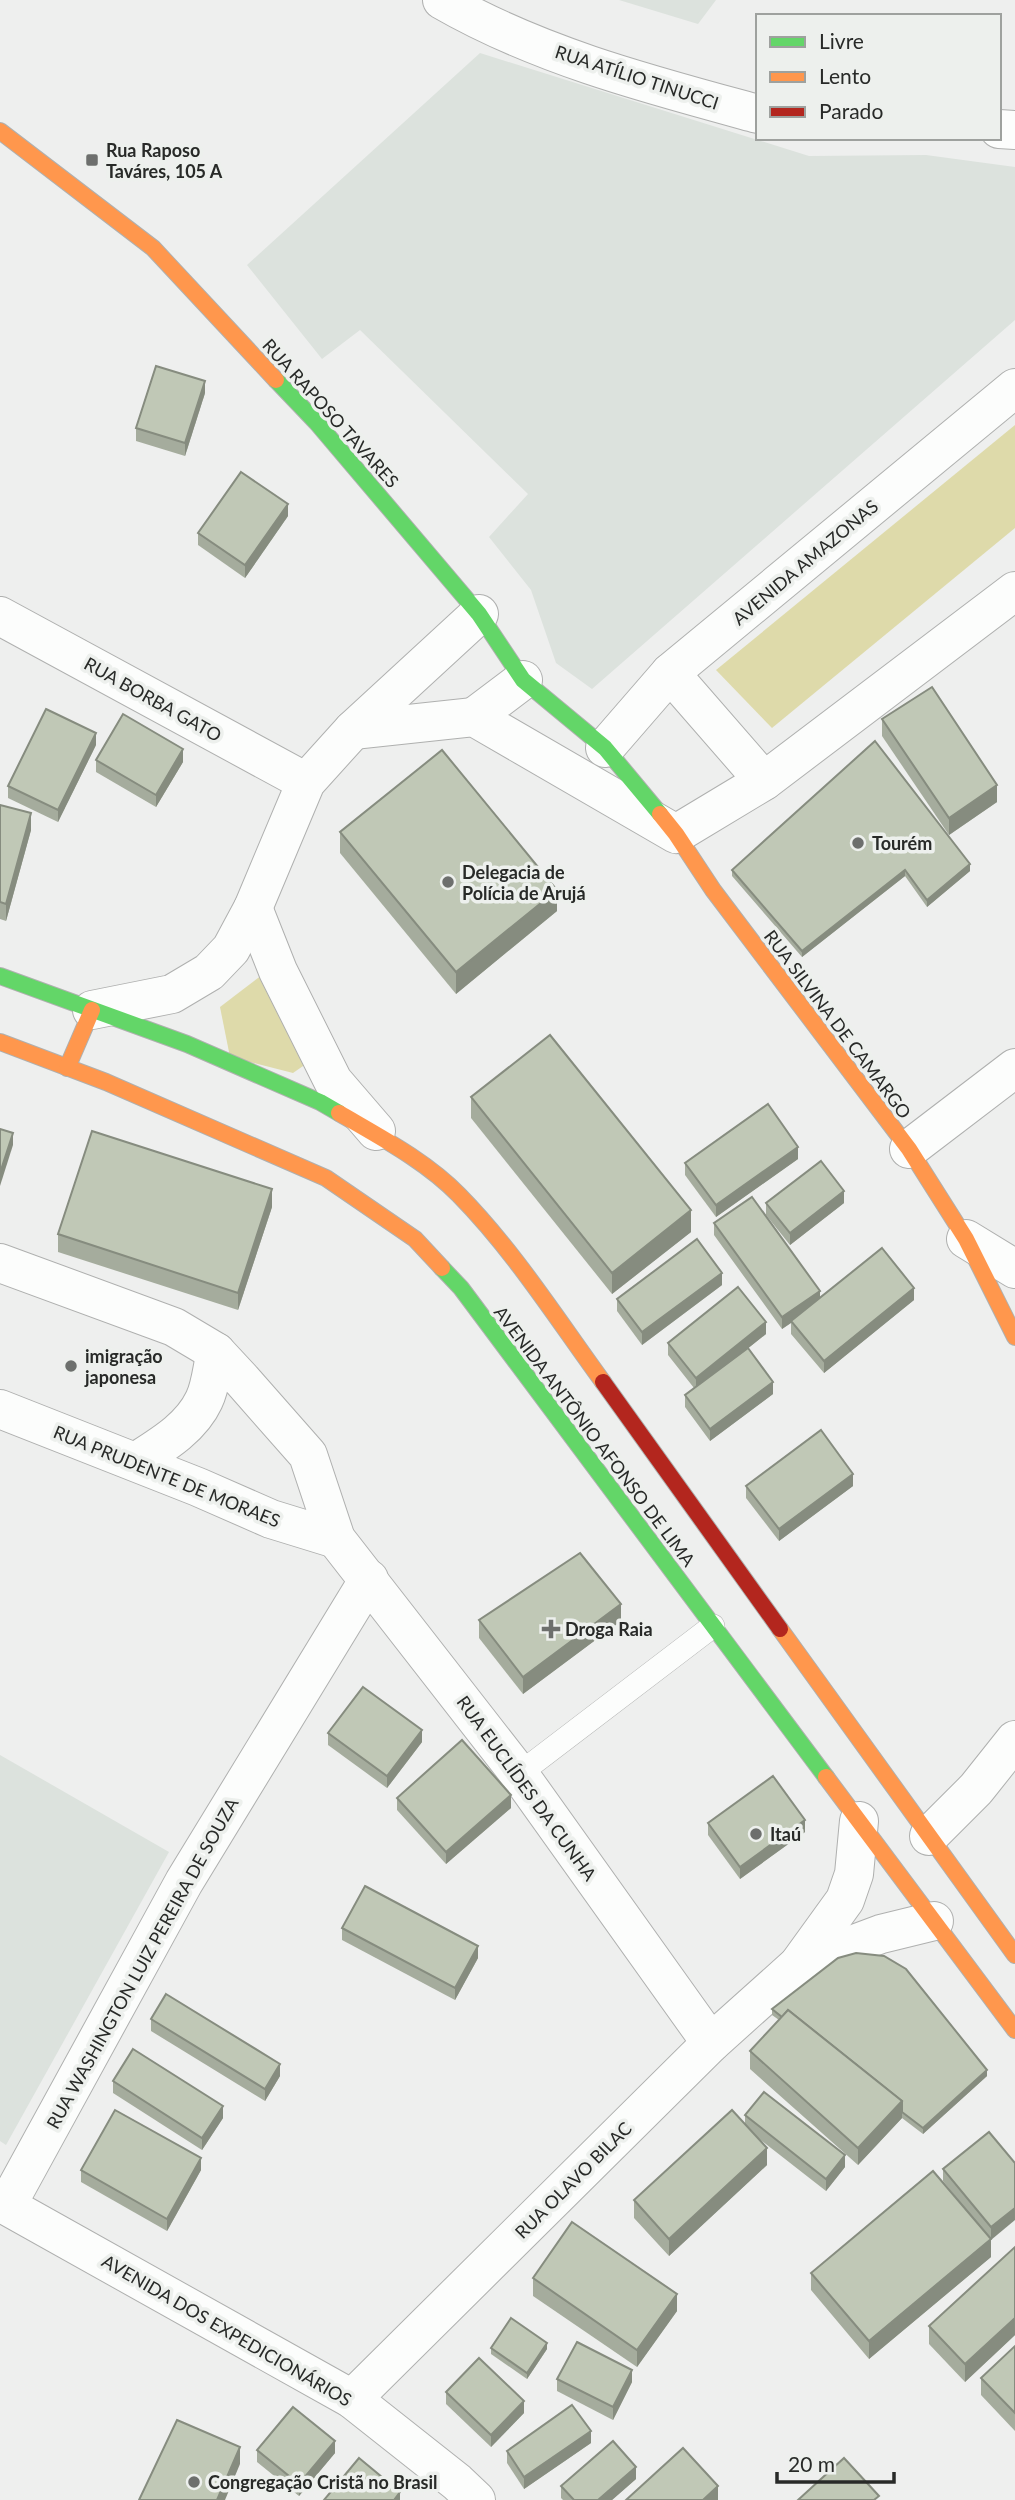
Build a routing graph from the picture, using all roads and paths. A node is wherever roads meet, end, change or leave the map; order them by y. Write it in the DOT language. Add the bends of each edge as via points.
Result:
graph roads {
  1 [pos="442,0"];
  2 [pos="756,113"];
  3 [pos="0,131"];
  4 [pos="1015,388"];
  5 [pos="1015,591"];
  6 [pos="479,614"];
  7 [pos="0,616"];
  8 [pos="670,673"];
  9 [pos="523,680"];
  10 [pos="474,717"];
  11 [pos="353,730"];
  12 [pos="605,748"];
  13 [pos="764,781"];
  14 [pos="306,782"];
  15 [pos="676,834"];
  16 [pos="253,908"];
  17 [pos="0,976"];
  18 [pos="92,1010"];
  19 [pos="0,1042"];
  20 [pos="67,1068"];
  21 [pos="1015,1068"];
  22 [pos="379,1136"];
  23 [pos="909,1149"];
  24 [pos="966,1239"];
  25 [pos="0,1263"];
  26 [pos="1015,1269"];
  27 [pos="1015,1337"];
  28 [pos="216,1352"];
  29 [pos="0,1409"];
  30 [pos="136,1461"];
  31 [pos="336,1539"];
  32 [pos="369,1579"];
  33 [pos="713,1626"];
  34 [pos="1015,1740"];
  35 [pos="519,1774"];
  36 [pos="859,1821"];
  37 [pos="929,1836"];
  38 [pos="934,1921"];
  39 [pos="1015,1955"];
  40 [pos="798,1965"];
  41 [pos="1015,2029"];
  42 [pos="711,2043"];
  43 [pos="3,2204"];
  44 [pos="352,2399"];
  45 [pos="476,2500"];
  1 -- 2 [label="street, RUA ATÍLIO TINUCCI" via="474,18 585,63"];
  3 -- 6 [label="main road, RUA RAPOSO TAVARES" via="153,248 317,423"];
  4 -- 8 [label="street, AVENIDA AMAZONAS"];
  5 -- 13 [label="street"];
  6 -- 9 [label="main road, RUA RAPOSO TAVARES"];
  6 -- 11 [label="street"];
  7 -- 14 [label="street, RUA BORBA GATO"];
  8 -- 12 [label="street, AVENIDA AMAZONAS"];
  8 -- 13 [label="street"];
  9 -- 10 [label="street"];
  9 -- 12 [label="main road, RUA RAPOSO TAVARES"];
  10 -- 11 [label="street"];
  10 -- 15 [label="street"];
  11 -- 14 [label="street"];
  12 -- 15 [label="main road, RUA SILVINA DE CAMARGO"];
  13 -- 15 [label="street"];
  14 -- 16 [label="street"];
  15 -- 23 [label="main road, RUA SILVINA DE CAMARGO" via="713,890"];
  16 -- 18 [label="street" via="230,949 209,972 172,994"];
  16 -- 22 [label="street" via="332,1081"];
  17 -- 18 [label="main road, AVENIDA ANTÔNIO AFONSO DE LIMA"];
  18 -- 20 [label="main road"];
  18 -- 22 [label="main road, AVENIDA ANTÔNIO AFONSO DE LIMA" via="320,1102"];
  19 -- 20 [label="main road, AVENIDA ANTÔNIO AFONSO DE LIMA"];
  20 -- 33 [label="main road, AVENIDA ANTÔNIO AFONSO DE LIMA" via="326,1178 415,1239 465,1284"];
  21 -- 23 [label="street"];
  22 -- 37 [label="main road, AVENIDA ANTÔNIO AFONSO DE LIMA" via="458,1194 844,1728"];
  23 -- 24 [label="main road, RUA SILVINA DE CAMARGO"];
  24 -- 26 [label="street"];
  24 -- 27 [label="main road"];
  25 -- 28 [label="street" via="174,1327"];
  28 -- 30 [label="street" via="204,1399 189,1422"];
  28 -- 31 [label="street" via="308,1455"];
  29 -- 30 [label="street, RUA PRUDENTE DE MORAES"];
  30 -- 31 [label="street, RUA PRUDENTE DE MORAES" via="271,1520"];
  31 -- 32 [label="street, RUA EUCLÍDES DA CUNHA"];
  32 -- 35 [label="street, RUA EUCLÍDES DA CUNHA"];
  32 -- 43 [label="street, RUA WASHINGTON LUIZ PEREIRA DE SOUZA" via="184,1882"];
  33 -- 35 [label="lane"];
  33 -- 36 [label="main road, AVENIDA ANTÔNIO AFONSO DE LIMA" via="813,1749"];
  34 -- 37 [label="street" via="976,1789"];
  35 -- 42 [label="street, RUA EUCLÍDES DA CUNHA"];
  36 -- 38 [label="main road, AVENIDA ANTÔNIO AFONSO DE LIMA"];
  36 -- 40 [label="street, RUA OLAVO BILAC" via="854,1874 845,1900"];
  37 -- 39 [label="main road, AVENIDA ANTÔNIO AFONSO DE LIMA"];
  38 -- 40 [label="street, RUA OLAVO BILAC" via="881,1934"];
  38 -- 41 [label="main road, AVENIDA ANTÔNIO AFONSO DE LIMA"];
  40 -- 42 [label="street, RUA OLAVO BILAC"];
  42 -- 44 [label="street, RUA OLAVO BILAC"];
  43 -- 44 [label="street, AVENIDA DOS EXPEDICIONÁRIOS"];
  44 -- 45 [label="street, AVENIDA DOS EXPEDICIONÁRIOS"];
}
